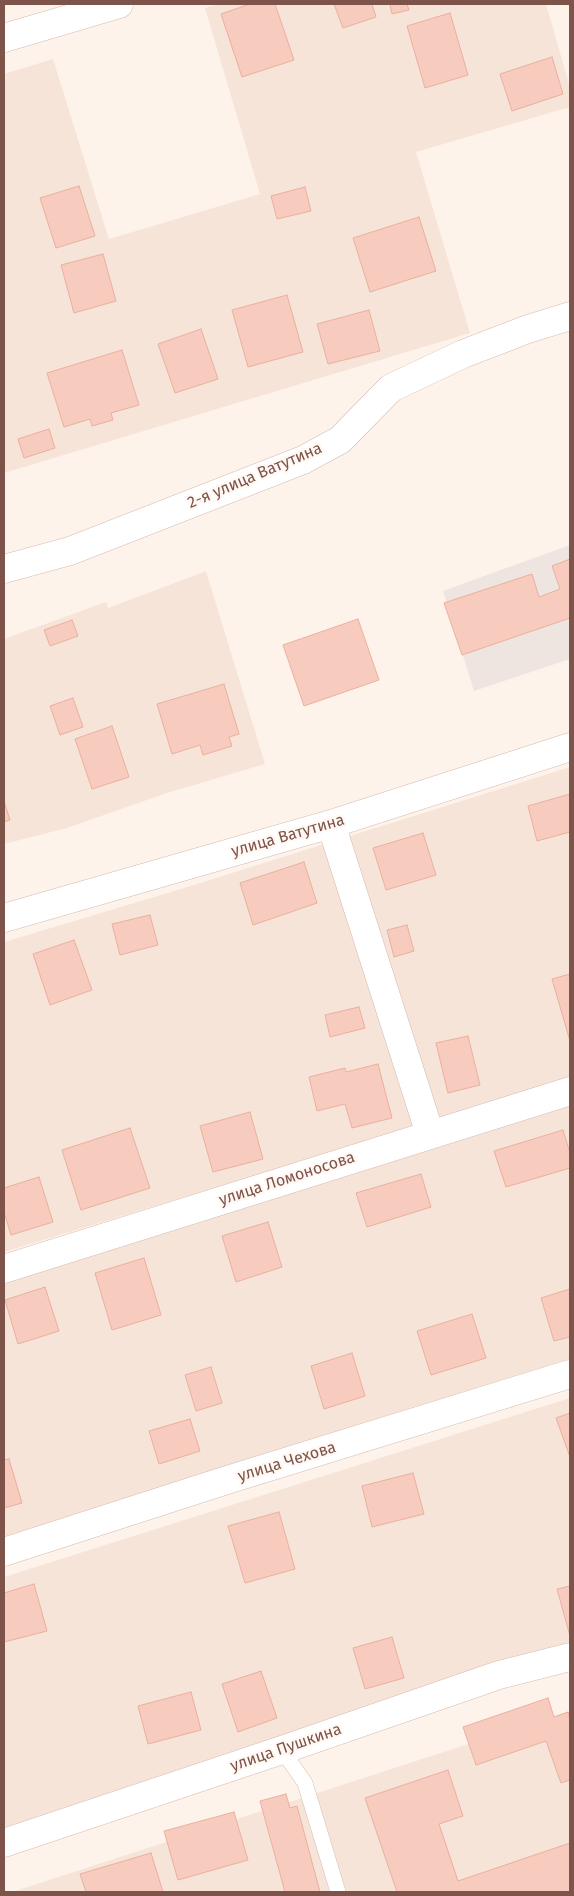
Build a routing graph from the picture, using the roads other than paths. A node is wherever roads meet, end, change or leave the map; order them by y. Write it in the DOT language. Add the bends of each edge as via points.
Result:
graph roads {
  1 [pos="118,4"];
  2 [pos="4,38"];
  3 [pos="570,316"];
  4 [pos="4,568"];
  5 [pos="570,747"];
  6 [pos="331,824"];
  7 [pos="4,918"];
  8 [pos="570,1091"];
  9 [pos="430,1134"];
  10 [pos="4,1268"];
  11 [pos="570,1374"];
  12 [pos="4,1552"];
  13 [pos="570,1657"];
  14 [pos="282,1750"];
  15 [pos="4,1843"];
  16 [pos="338,1892"];
  1 -- 2 [label="street"];
  3 -- 4 [label="street, 2-я улица Ватутина" via="463,354 392,388 340,440 303,460 70,551"];
  5 -- 6 [label="street, улица Ватутина"];
  6 -- 7 [label="street, улица Ватутина"];
  6 -- 9 [label="street"];
  8 -- 9 [label="street, улица Ломоносова"];
  9 -- 10 [label="street, улица Ломоносова"];
  11 -- 12 [label="street, улица Чехова"];
  13 -- 14 [label="street, улица Пушкина" via="499,1675"];
  14 -- 15 [label="street, улица Пушкина"];
  14 -- 16 [label="lane" via="305,1783"];
}
